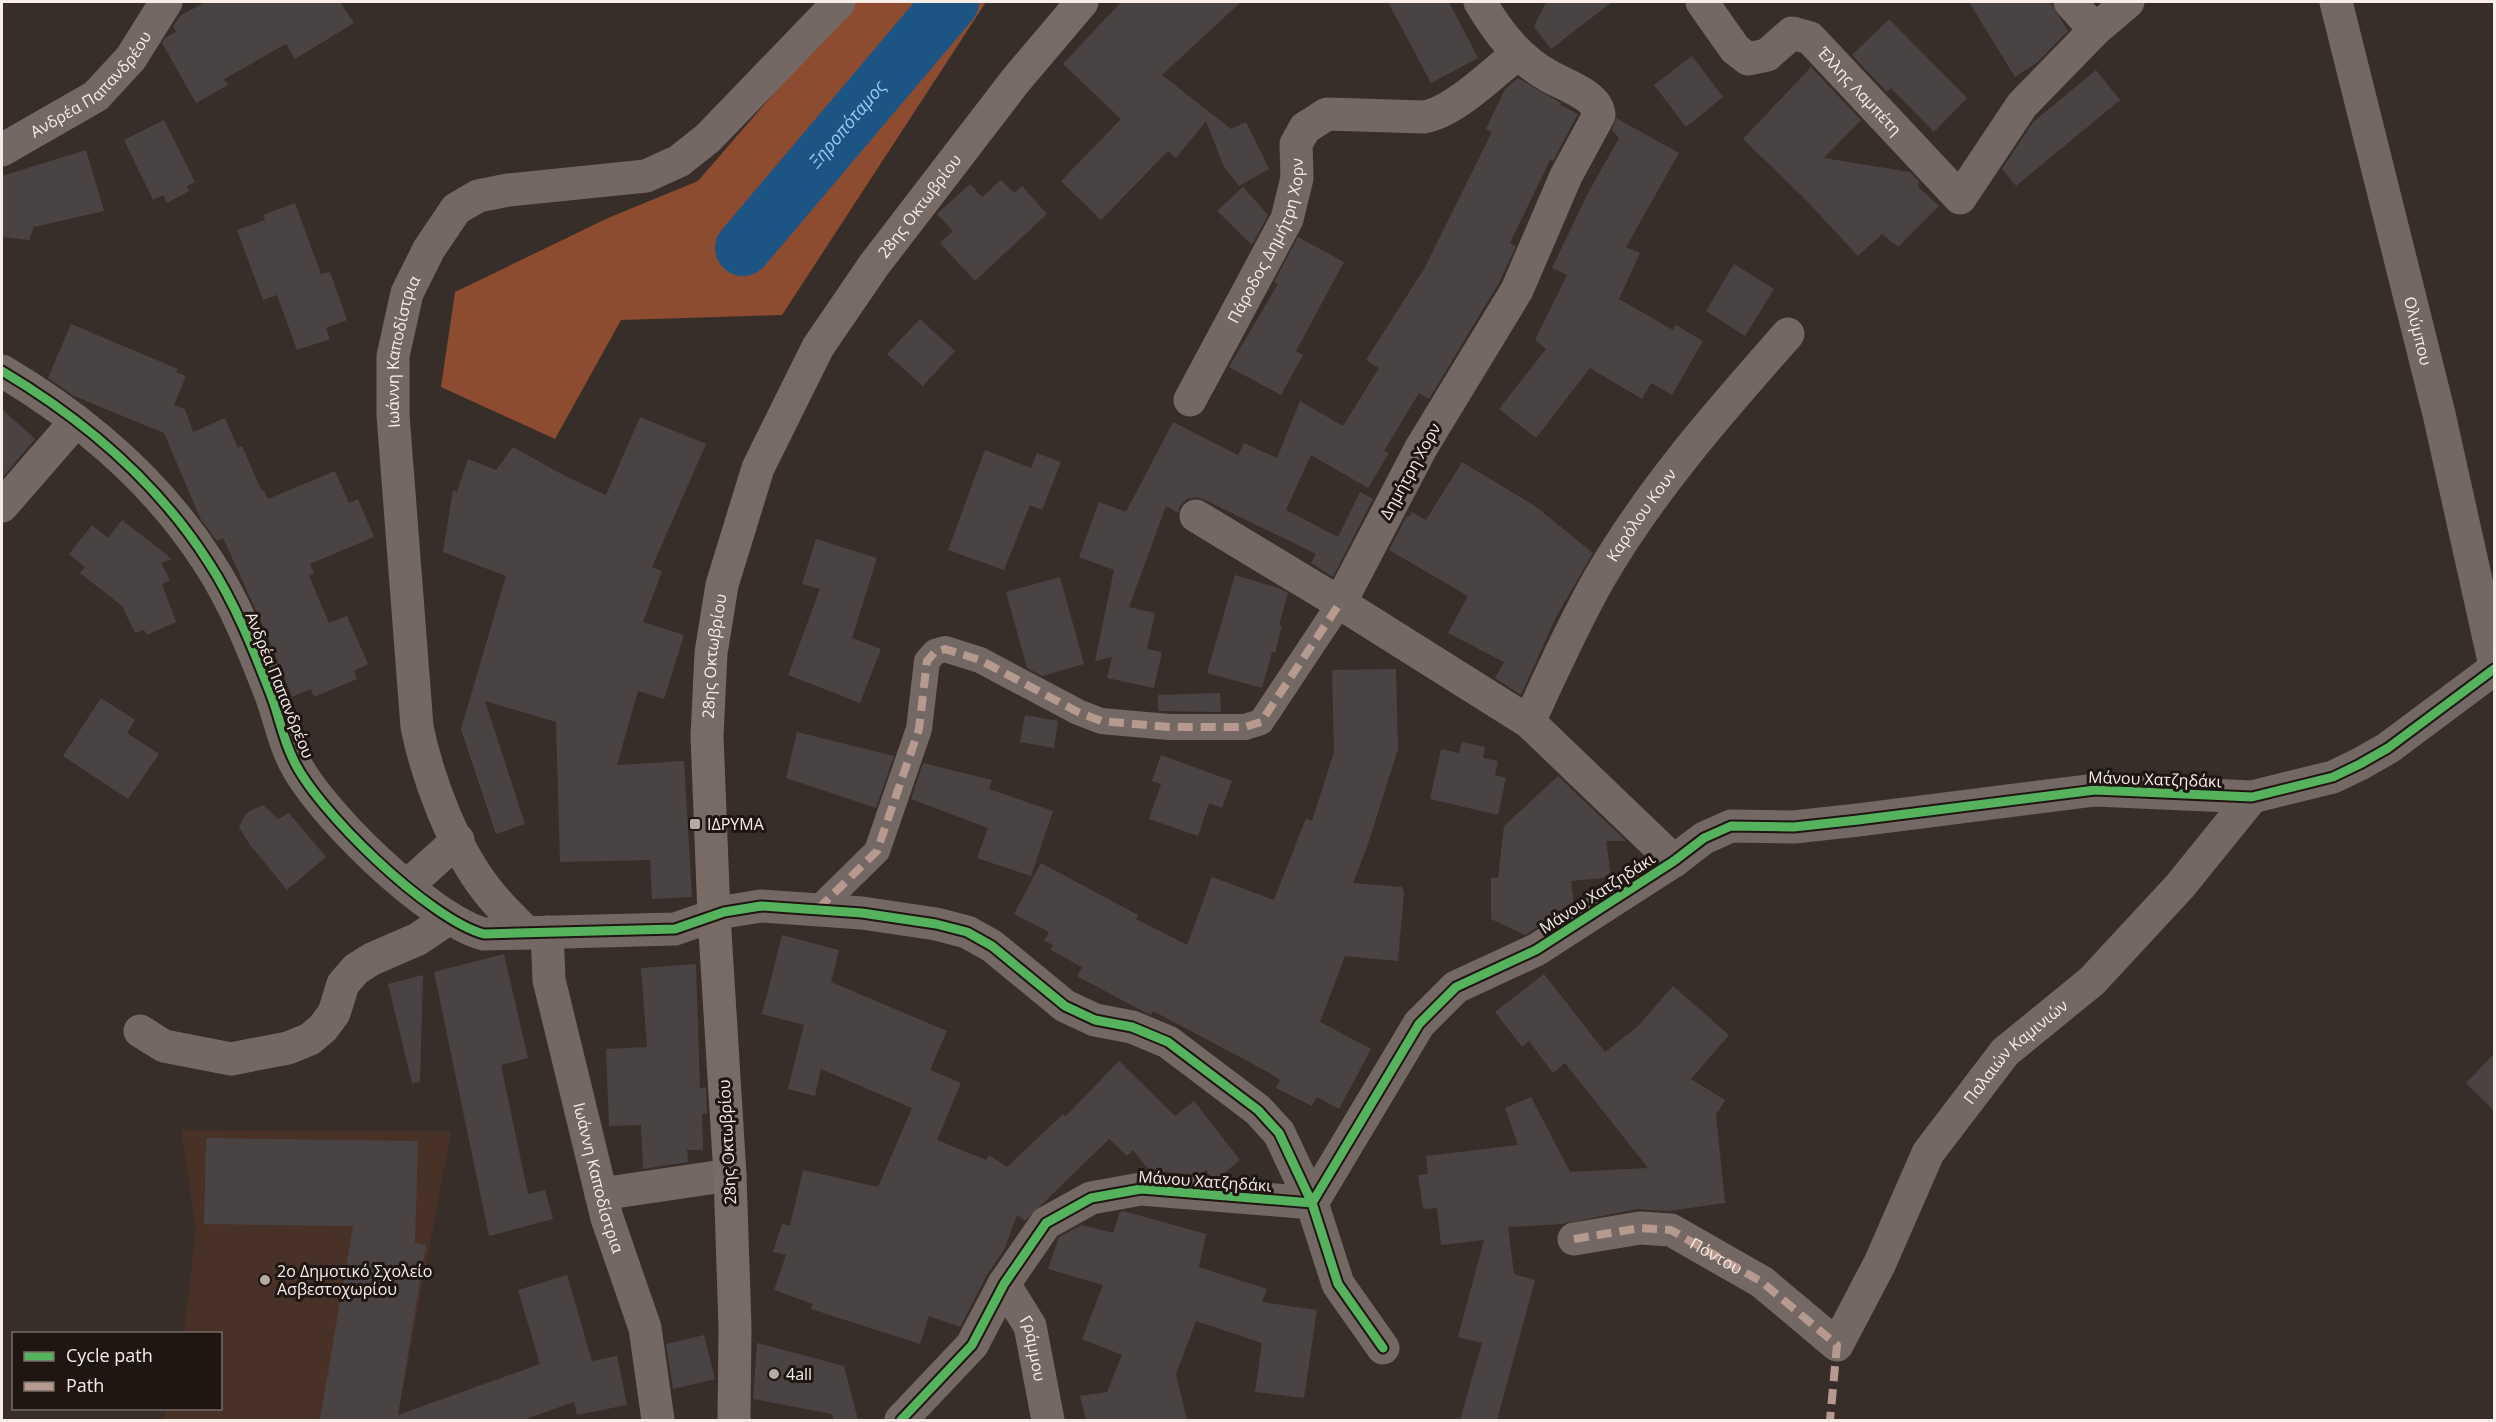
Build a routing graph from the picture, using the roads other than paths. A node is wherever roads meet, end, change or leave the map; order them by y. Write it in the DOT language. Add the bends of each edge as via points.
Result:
graph roads {
  1 [pos="166,2"];
  2 [pos="839,2"];
  3 [pos="1082,2"];
  4 [pos="1480,2"];
  5 [pos="1702,2"];
  6 [pos="2070,2"];
  7 [pos="2128,2"];
  8 [pos="2336,2"];
  9 [pos="2095,30"];
  10 [pos="1517,54"];
  11 [pos="2,150"];
  12 [pos="1788,334"];
  13 [pos="2,371"];
  14 [pos="1190,400"];
  15 [pos="76,421"];
  16 [pos="2,506"];
  17 [pos="1196,516"];
  18 [pos="1340,603"];
  19 [pos="2494,661"];
  20 [pos="2494,669"];
  21 [pos="1529,722"];
  22 [pos="2252,797"];
  23 [pos="458,840"];
  24 [pos="1674,861"];
  25 [pos="407,886"];
  26 [pos="818,909"];
  27 [pos="714,915"];
  28 [pos="449,918"];
  29 [pos="537,933"];
  30 [pos="140,1031"];
  31 [pos="730,1175"];
  32 [pos="601,1194"];
  33 [pos="1312,1203"];
  34 [pos="1574,1239"];
  35 [pos="1004,1284"];
  36 [pos="1837,1345"];
  37 [pos="1383,1347"];
  38 [pos="658,1420"];
  39 [pos="734,1420"];
  40 [pos="901,1420"];
  41 [pos="1048,1420"];
  1 -- 11 [label="street, Ανδρέα Παπανδρέου" via="131,58 96,96"];
  2 -- 23 [label="street, Ιωάννη Καποδίστρια" via="708,138 679,161 646,176 478,196 456,209 429,249 407,293 393,356 393,415 415,713 428,771"];
  3 -- 27 [label="main road, 28ης Οκτωβρίου" via="1016,80 844,306 806,369 758,468 722,585 709,670 706,736"];
  4 -- 10 [label="street, Δημήτρη Χορν"];
  5 -- 9 [label="street, Έλλης Λαμπέτη" via="1735,49 1748,59 1767,55 1792,33 1810,38 1960,198 2012,116"];
  6 -- 9 [label="street"];
  7 -- 9 [label="street"];
  8 -- 19 [label="street, Ολύμπου" via="2439,414"];
  10 -- 14 [label="street, Πάροδος Δημήτρη Χορν" via="1434,115 1327,114 1311,122 1296,144 1297,178 1287,219"];
  10 -- 18 [label="street, Δημήτρη Χορν" via="1594,102 1598,107 1597,120 1566,176 1517,290 1421,448"];
  12 -- 21 [label="street, Καρόλου Κουν" via="1715,416 1657,491 1600,578"];
  13 -- 15 [label="street, Ανδρέα Παπανδρέου"];
  15 -- 16 [label="street"];
  15 -- 25 [label="street, Ανδρέα Παπανδρέου" via="159,497 210,564 236,613 304,779 336,817"];
  17 -- 18 [label="street"];
  18 -- 21 [label="street"];
  18 -- 26 [label="street" via="1261,722 1245,727 1169,727 1101,721 980,660 945,649 936,652 927,661 919,729 877,851"];
  20 -- 22 [label="street, Μάνου Χατζηδάκι" via="2388,748 2360,764 2333,777"];
  21 -- 24 [label="street"];
  22 -- 24 [label="street, Μάνου Χατζηδάκι" via="2095,790 1794,827 1731,826 1704,838"];
  22 -- 36 [label="street, Παλαιών Καμινιών" via="2180,886 2092,981 2005,1052 1970,1098 1928,1154 1880,1263"];
  23 -- 25 [label="street"];
  23 -- 29 [label="street, Ιωάννη Καποδίστρια" via="488,891"];
  24 -- 33 [label="street, Μάνου Χατζηδάκι" via="1536,950 1456,987 1419,1024"];
  25 -- 28 [label="street, Ανδρέα Παπανδρέου"];
  26 -- 27 [label="street, Ανδρέα Παπανδρέου" via="761,906"];
  26 -- 33 [label="street, Ανδρέα Παπανδρέου" via="936,924 967,933 992,946 1065,1006 1095,1020 1132,1027 1168,1042 1226,1084 1279,1133"];
  27 -- 29 [label="street, Ανδρέα Παπανδρέου" via="675,929"];
  27 -- 31 [label="main road, 28ης Οκτωβρίου"];
  28 -- 29 [label="street, Ανδρέα Παπανδρέου" via="484,934"];
  28 -- 30 [label="street" via="418,939 356,969 343,984 334,1013 324,1028 288,1048 231,1059 164,1046"];
  29 -- 32 [label="street, Ιωάννη Καποδίστρια"];
  31 -- 32 [label="street"];
  31 -- 39 [label="main road, 28ης Οκτωβρίου"];
  32 -- 38 [label="street, Ιωάννη Καποδίστρια" via="645,1328"];
  33 -- 35 [label="street, Μάνου Χατζηδάκι" via="1141,1189 1091,1198 1046,1223"];
  33 -- 37 [label="street, Ανδρέα Παπανδρέου" via="1338,1284"];
  34 -- 36 [label="street, Πόντου" via="1640,1228 1671,1230 1762,1282"];
  35 -- 40 [label="street, Μάνου Χατζηδάκι" via="972,1345"];
  35 -- 41 [label="street, Γράμμου" via="1030,1326"];
}
